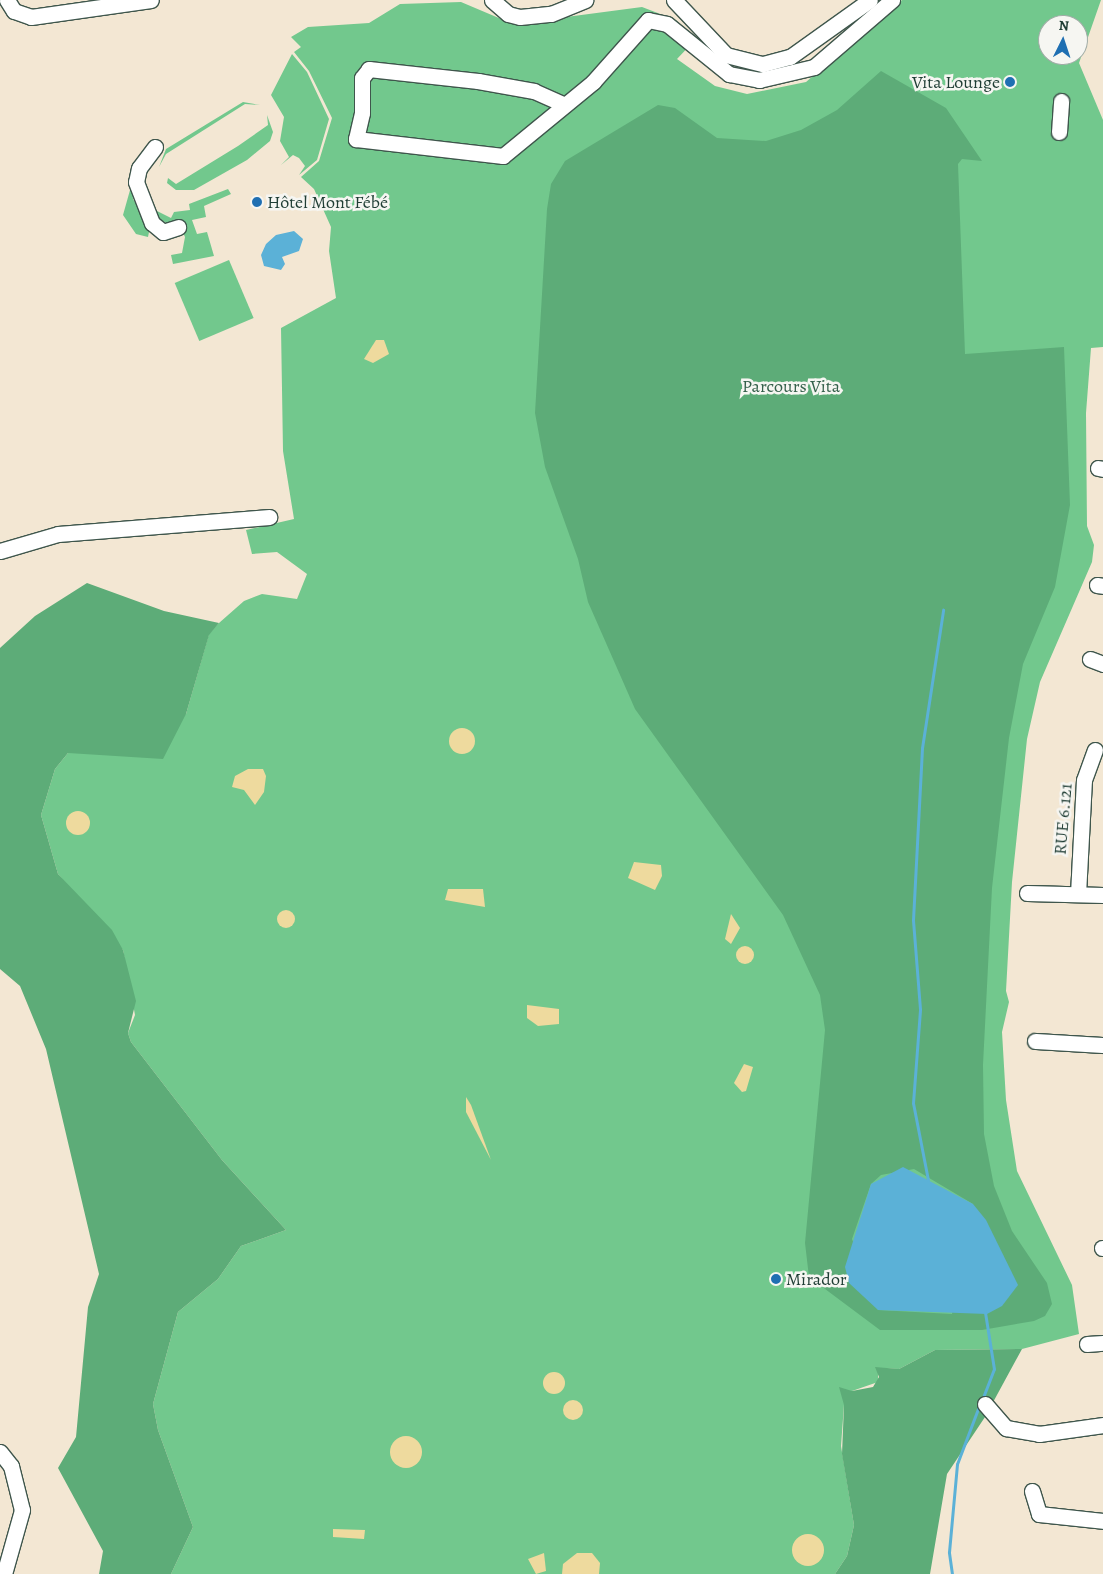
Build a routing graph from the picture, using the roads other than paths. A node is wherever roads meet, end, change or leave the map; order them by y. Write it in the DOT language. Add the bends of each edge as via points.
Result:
graph roads {
  1 [pos="7,0"];
  2 [pos="151,0"];
  3 [pos="492,0"];
  4 [pos="586,0"];
  5 [pos="674,0"];
  6 [pos="870,0"];
  7 [pos="892,0"];
  8 [pos="84,5"];
  9 [pos="1061,101"];
  10 [pos="564,104"];
  11 [pos="1059,132"];
  12 [pos="155,147"];
  13 [pos="178,228"];
  14 [pos="269,517"];
  15 [pos="0,552"];
  16 [pos="1095,750"];
  17 [pos="1027,893"];
  18 [pos="1078,894"];
  19 [pos="1103,895"];
  20 [pos="1036,1041"];
  21 [pos="1103,1045"];
  22 [pos="1103,1342"];
  23 [pos="1087,1344"];
  24 [pos="985,1404"];
  25 [pos="1103,1425"];
  26 [pos="0,1452"];
  27 [pos="1032,1491"];
  28 [pos="1103,1521"];
  29 [pos="4,1574"];
  1 -- 8 [label="street" via="14,11 31,18"];
  2 -- 8 [label="street"];
  3 -- 4 [label="street" via="508,14 520,16 551,14"];
  5 -- 6 [label="street" via="726,55 763,64 790,58"];
  7 -- 10 [label="street" via="814,67 759,80 729,74 667,24 648,20 593,82"];
  9 -- 11 [label="street"];
  10 -- 10 [label="street" via="503,156 356,139 362,113 362,78 368,69 478,81 534,91"];
  12 -- 13 [label="street" via="139,168 136,182 152,223 164,232"];
  14 -- 15 [label="street" via="58,534"];
  16 -- 18 [label="street, RUE 6.121" via="1084,780"];
  17 -- 18 [label="street"];
  18 -- 19 [label="street"];
  20 -- 21 [label="street"];
  22 -- 23 [label="street"];
  24 -- 25 [label="street" via="1006,1428 1040,1434"];
  26 -- 29 [label="street" via="11,1466 22,1510"];
  27 -- 28 [label="street" via="1039,1514"];
}
